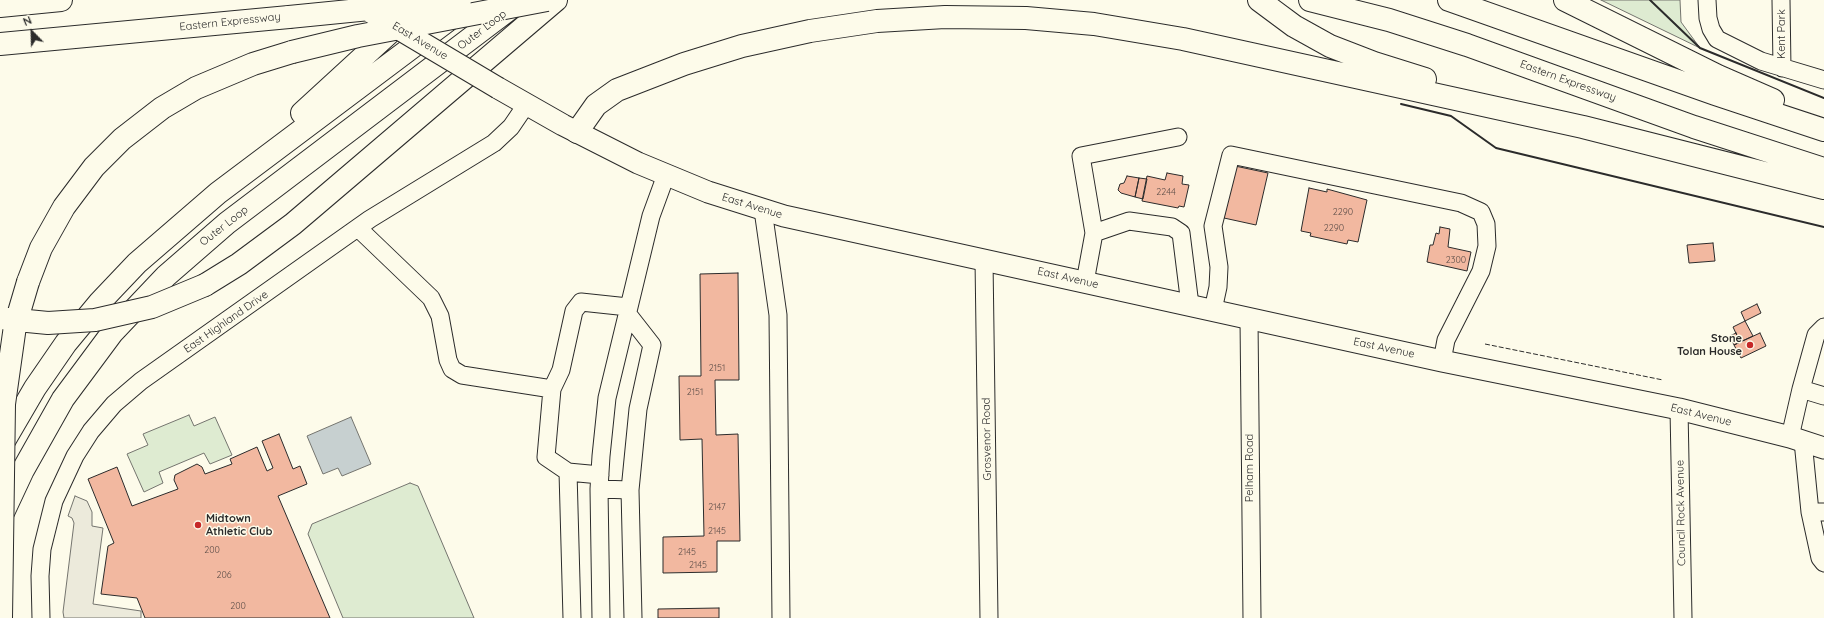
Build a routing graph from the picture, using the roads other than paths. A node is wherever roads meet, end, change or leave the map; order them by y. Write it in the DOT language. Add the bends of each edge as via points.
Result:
graph roads {
  1 [pos="61,0"];
  2 [pos="352,0"];
  3 [pos="425,0"];
  4 [pos="460,0"];
  5 [pos="475,0"];
  6 [pos="522,0"];
  7 [pos="547,0"];
  8 [pos="556,0"];
  9 [pos="1259,0"];
  10 [pos="1310,0"];
  11 [pos="1449,0"];
  12 [pos="1565,0"];
  13 [pos="1707,0"];
  14 [pos="1781,0"];
  15 [pos="0,6"];
  16 [pos="0,44"];
  17 [pos="1782,68"];
  18 [pos="1824,80"];
  19 [pos="526,104"];
  20 [pos="1824,121"];
  21 [pos="1583,126"];
  22 [pos="1824,130"];
  23 [pos="577,132"];
  24 [pos="1178,137"];
  25 [pos="1824,169"];
  26 [pos="666,175"];
  27 [pos="1824,188"];
  28 [pos="763,210"];
  29 [pos="196,211"];
  30 [pos="358,228"];
  31 [pos="1094,234"];
  32 [pos="984,260"];
  33 [pos="1085,282"];
  34 [pos="1190,305"];
  35 [pos="627,310"];
  36 [pos="1212,310"];
  37 [pos="4,318"];
  38 [pos="1249,319"];
  39 [pos="1824,327"];
  40 [pos="1442,361"];
  41 [pos="0,371"];
  42 [pos="552,388"];
  43 [pos="1801,389"];
  44 [pos="1824,396"];
  45 [pos="1679,409"];
  46 [pos="1796,439"];
  47 [pos="2,440"];
  48 [pos="1824,448"];
  49 [pos="568,472"];
  50 [pos="600,482"];
  51 [pos="630,490"];
  52 [pos="1817,512"];
  53 [pos="0,520"];
  54 [pos="1824,563"];
  55 [pos="2,618"];
  56 [pos="41,618"];
  57 [pos="572,618"];
  58 [pos="601,618"];
  59 [pos="633,618"];
  60 [pos="781,618"];
  61 [pos="989,618"];
  62 [pos="1252,618"];
  63 [pos="1683,618"];
  1 -- 15 [label="highway"];
  2 -- 19 [label="main road, East Avenue, bridge"];
  3 -- 29 [label="highway"];
  4 -- 16 [label="highway, Eastern Expressway, bridge"];
  5 -- 29 [label="highway"];
  6 -- 53 [label="highway, Outer Loop" via="227,223 166,276 112,333 63,399 26,463"];
  7 -- 47 [label="highway, bridge" via="358,36 253,64 196,88 129,132 98,163 69,199 49,232 28,282 19,309 12,346 5,391"];
  8 -- 37 [label="highway, bridge" via="294,224 205,285 152,307 95,320 48,323"];
  9 -- 21 [label="highway" via="1312,36 1374,63"];
  10 -- 25 [label="highway, Eastern Expressway" via="1389,20 1467,45 1694,127"];
  11 -- 22 [label="highway" via="1714,94"];
  12 -- 20 [label="highway" via="1718,76"];
  13 -- 17 [label="street" via="1710,23 1717,39 1761,61"];
  14 -- 17 [label="street, Kent Park"];
  17 -- 18 [label="street"];
  19 -- 23 [label="main road, East Avenue"];
  19 -- 30 [label="street, East Highland Drive" via="511,127 494,143 431,180"];
  21 -- 23 [label="highway" via="1148,33 1056,20 959,16 839,26 716,54 653,75 614,92 596,105"];
  21 -- 27 [label="highway"];
  23 -- 26 [label="main road, East Avenue"];
  24 -- 31 [label="street" via="1081,156"];
  26 -- 28 [label="main road, East Avenue"];
  26 -- 35 [label="street" via="652,209"];
  28 -- 32 [label="main road, East Avenue" via="837,229"];
  28 -- 60 [label="street" via="778,316"];
  29 -- 47 [label="highway" via="137,263 82,323 35,388"];
  30 -- 42 [label="street" via="431,298 440,316 452,369 462,375"];
  30 -- 56 [label="street, East Highland Drive" via="141,382 114,404 97,424 70,464 50,515 40,567"];
  31 -- 33 [label="street"];
  31 -- 34 [label="street" via="1129,221 1172,227 1181,233"];
  32 -- 33 [label="main road, East Avenue"];
  32 -- 61 [label="street, Grosvenor Road"];
  33 -- 34 [label="main road, East Avenue"];
  34 -- 36 [label="main road, East Avenue"];
  35 -- 42 [label="street" via="581,302 574,311 561,370"];
  35 -- 50 [label="street" via="607,398"];
  35 -- 51 [label="street" via="652,345 638,409"];
  36 -- 38 [label="main road, East Avenue"];
  36 -- 40 [label="street" via="1218,287 1213,226 1231,155 1461,203 1481,212 1486,224 1487,246 1481,271 1446,340"];
  38 -- 40 [label="main road, East Avenue"];
  38 -- 62 [label="street, Pelham Road"];
  39 -- 43 [label="street" via="1816,335"];
  40 -- 45 [label="main road, East Avenue"];
  41 -- 47 [label="highway, bridge"];
  42 -- 49 [label="street" via="546,457"];
  43 -- 44 [label="street"];
  43 -- 46 [label="street"];
  45 -- 46 [label="main road, East Avenue"];
  45 -- 63 [label="street, Council Rock Avenue"];
  46 -- 48 [label="main road, East Avenue"];
  46 -- 52 [label="street"];
  47 -- 55 [label="highway, bridge"];
  49 -- 50 [label="street"];
  49 -- 57 [label="street"];
  50 -- 51 [label="street"];
  50 -- 58 [label="street"];
  51 -- 59 [label="street"];
  52 -- 54 [label="street" via="1820,558"];
}
